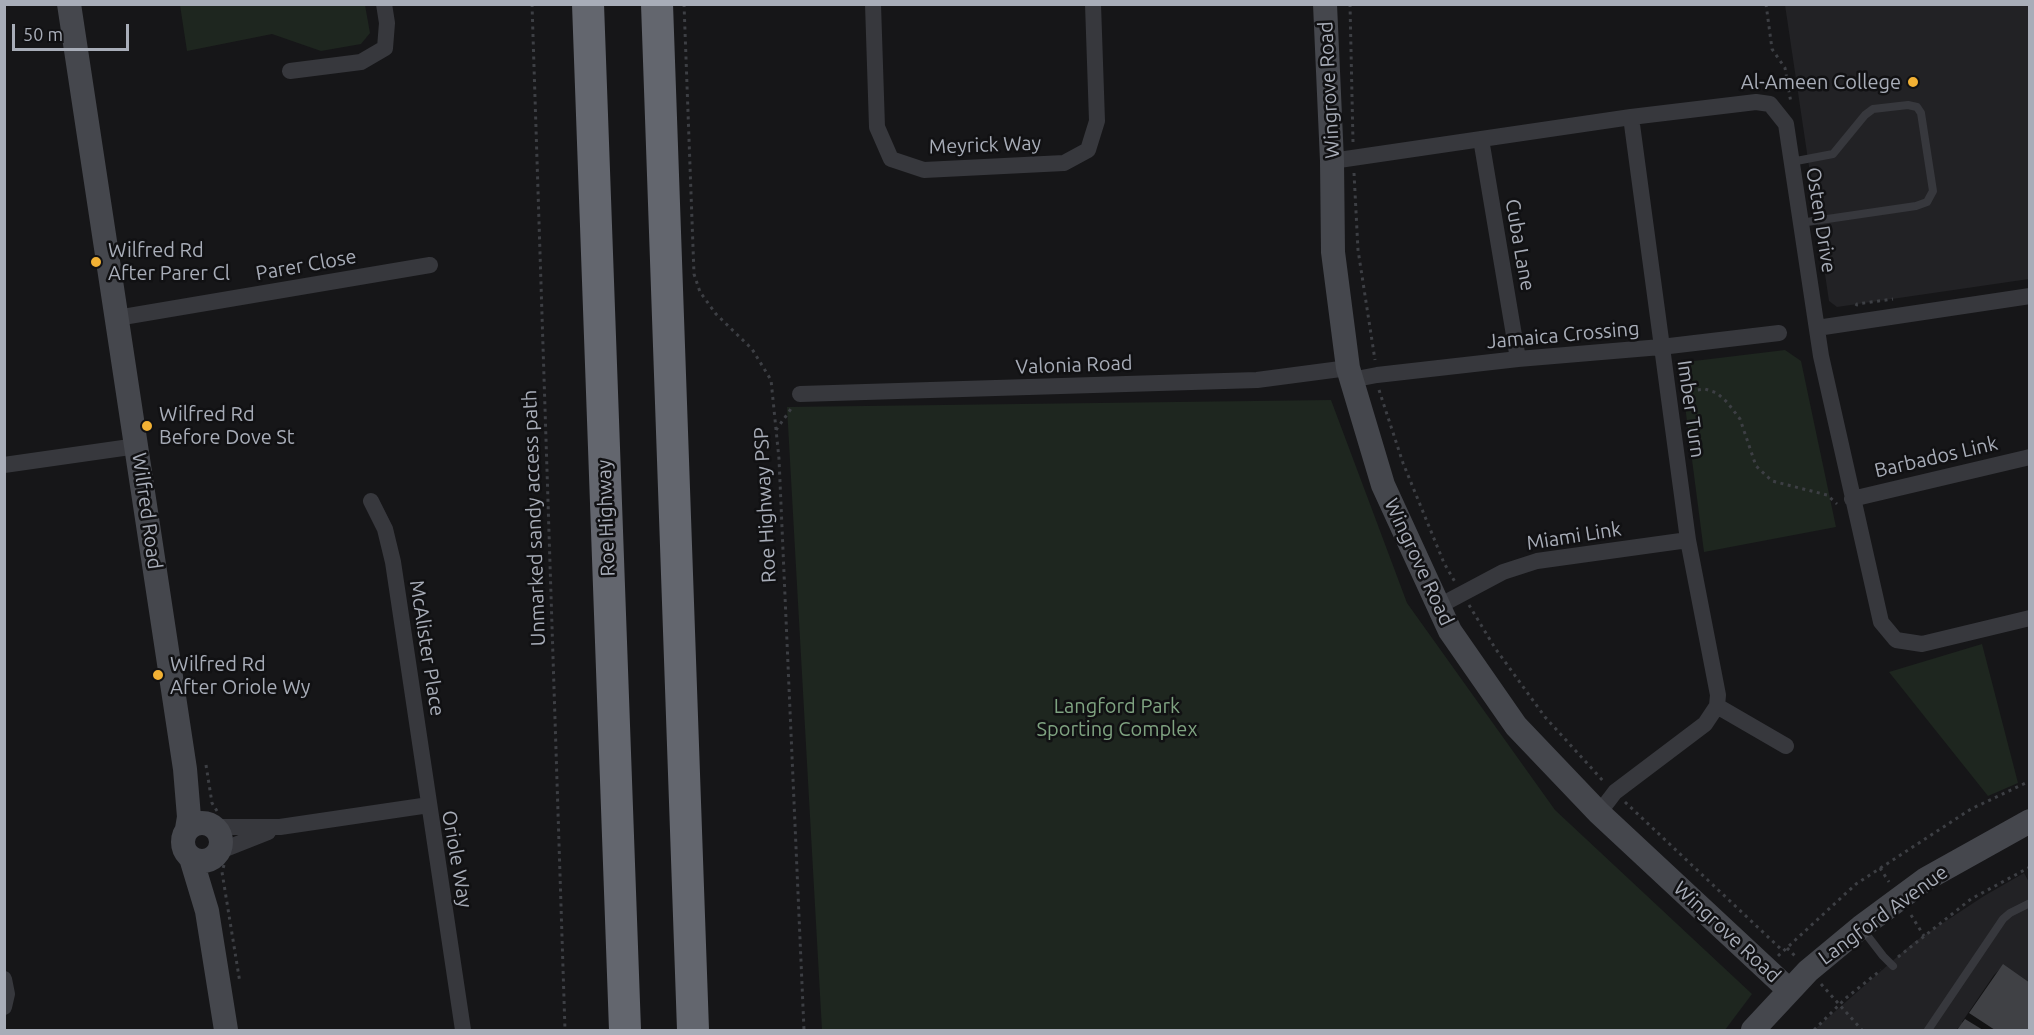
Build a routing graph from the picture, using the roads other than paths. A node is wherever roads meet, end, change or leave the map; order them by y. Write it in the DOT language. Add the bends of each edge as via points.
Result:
graph roads {
  1 [pos="69,4"];
  2 [pos="384,4"];
  3 [pos="588,4"];
  4 [pos="657,4"];
  5 [pos="873,4"];
  6 [pos="1093,4"];
  7 [pos="1325,4"];
  8 [pos="290,70"];
  9 [pos="1631,117"];
  10 [pos="1481,139"];
  11 [pos="1343,159"];
  12 [pos="1791,162"];
  13 [pos="1800,223"];
  14 [pos="430,265"];
  15 [pos="2030,296"];
  16 [pos="117,318"];
  17 [pos="1817,328"];
  18 [pos="1779,333"];
  19 [pos="1661,347"];
  20 [pos="1518,359"];
  21 [pos="1349,374"];
  22 [pos="800,394"];
  23 [pos="137,447"];
  24 [pos="2030,457"];
  25 [pos="4,465"];
  26 [pos="1852,499"];
  27 [pos="370,501"];
  28 [pos="1688,540"];
  29 [pos="1439,606"];
  30 [pos="2030,618"];
  31 [pos="1717,706"];
  32 [pos="1786,746"];
  33 [pos="185,769"];
  34 [pos="429,805"];
  35 [pos="1599,813"];
  36 [pos="2030,821"];
  37 [pos="214,826"];
  38 [pos="280,828"];
  39 [pos="187,830"];
  40 [pos="220,856"];
  41 [pos="190,858"];
  42 [pos="2030,903"];
  43 [pos="207,911"];
  44 [pos="1861,927"];
  45 [pos="1892,965"];
  46 [pos="4,979"];
  47 [pos="1789,990"];
  48 [pos="4,1007"];
  49 [pos="226,1030"];
  50 [pos="464,1030"];
  51 [pos="625,1030"];
  52 [pos="693,1030"];
  53 [pos="1753,1030"];
  54 [pos="1928,1030"];
  1 -- 16 [label="main road, Wilfred Road"];
  2 -- 8 [label="street" via="385,48 361,62"];
  3 -- 51 [label="highway, Roe Highway"];
  4 -- 52 [label="highway"];
  5 -- 6 [label="street, Meyrick Way" via="878,127 891,159 924,170 1064,164 1088,150 1097,122"];
  7 -- 11 [label="main road, Wingrove Road"];
  9 -- 10 [label="street, Osten Drive"];
  9 -- 12 [label="street, Osten Drive" via="1756,102 1770,104 1786,124"];
  9 -- 19 [label="street, Imber Turn"];
  10 -- 11 [label="street, Osten Drive"];
  10 -- 20 [label="street, Cuba Lane"];
  11 -- 21 [label="main road, Wingrove Road" via="1333,252"];
  12 -- 13 [label="street, Osten Drive"];
  12 -- 13 [label="lane" via="1833,154 1873,109 1908,105 1917,107 1921,113 1933,191 1927,202 1916,207"];
  13 -- 17 [label="street, Osten Drive"];
  14 -- 16 [label="street, Parer Close"];
  15 -- 17 [label="street"];
  16 -- 23 [label="main road, Wilfred Road"];
  17 -- 26 [label="street, Osten Drive"];
  18 -- 19 [label="street, Jamaica Crossing"];
  19 -- 20 [label="street, Jamaica Crossing"];
  19 -- 28 [label="street, Imber Turn"];
  20 -- 21 [label="street, Jamaica Crossing" via="1377,375"];
  21 -- 22 [label="street, Valonia Road"];
  21 -- 29 [label="main road, Wingrove Road" via="1383,485"];
  23 -- 25 [label="street"];
  23 -- 33 [label="main road, Wilfred Road"];
  24 -- 26 [label="street, Barbados Link"];
  26 -- 30 [label="street, Osten Drive" via="1881,622 1896,640 1922,644"];
  27 -- 34 [label="street, McAlister Place" via="385,530 393,562"];
  28 -- 29 [label="street, Miami Link" via="1537,561 1503,572"];
  28 -- 31 [label="street, Imber Turn"];
  29 -- 35 [label="main road, Wingrove Road" via="1450,631 1516,726"];
  31 -- 32 [label="street"];
  31 -- 35 [label="street" via="1705,724 1616,792"];
  33 -- 37 [label="main road, Wilfred Road"];
  33 -- 39 [label="main road, Wilfred Road"];
  34 -- 38 [label="street, Oriole Way"];
  34 -- 50 [label="street, Oriole Way"];
  35 -- 47 [label="main road, Wingrove Road"];
  36 -- 44 [label="main road, Langford Avenue" via="1926,879"];
  37 -- 38 [label="street, Oriole Way"];
  37 -- 39 [label="main road" via="198,823"];
  37 -- 40 [label="main road" via="221,836"];
  38 -- 40 [label="street, Oriole Way"];
  39 -- 41 [label="main road" via="183,847"];
  40 -- 41 [label="main road" via="204,862"];
  40 -- 43 [label="main road"];
  41 -- 43 [label="main road"];
  42 -- 54 [label="lane" via="2003,919"];
  43 -- 49 [label="main road"];
  44 -- 45 [label="lane"];
  44 -- 47 [label="main road, Langford Avenue"];
  46 -- 48 [label="street"];
  47 -- 53 [label="main road, Langford Avenue"];
}
